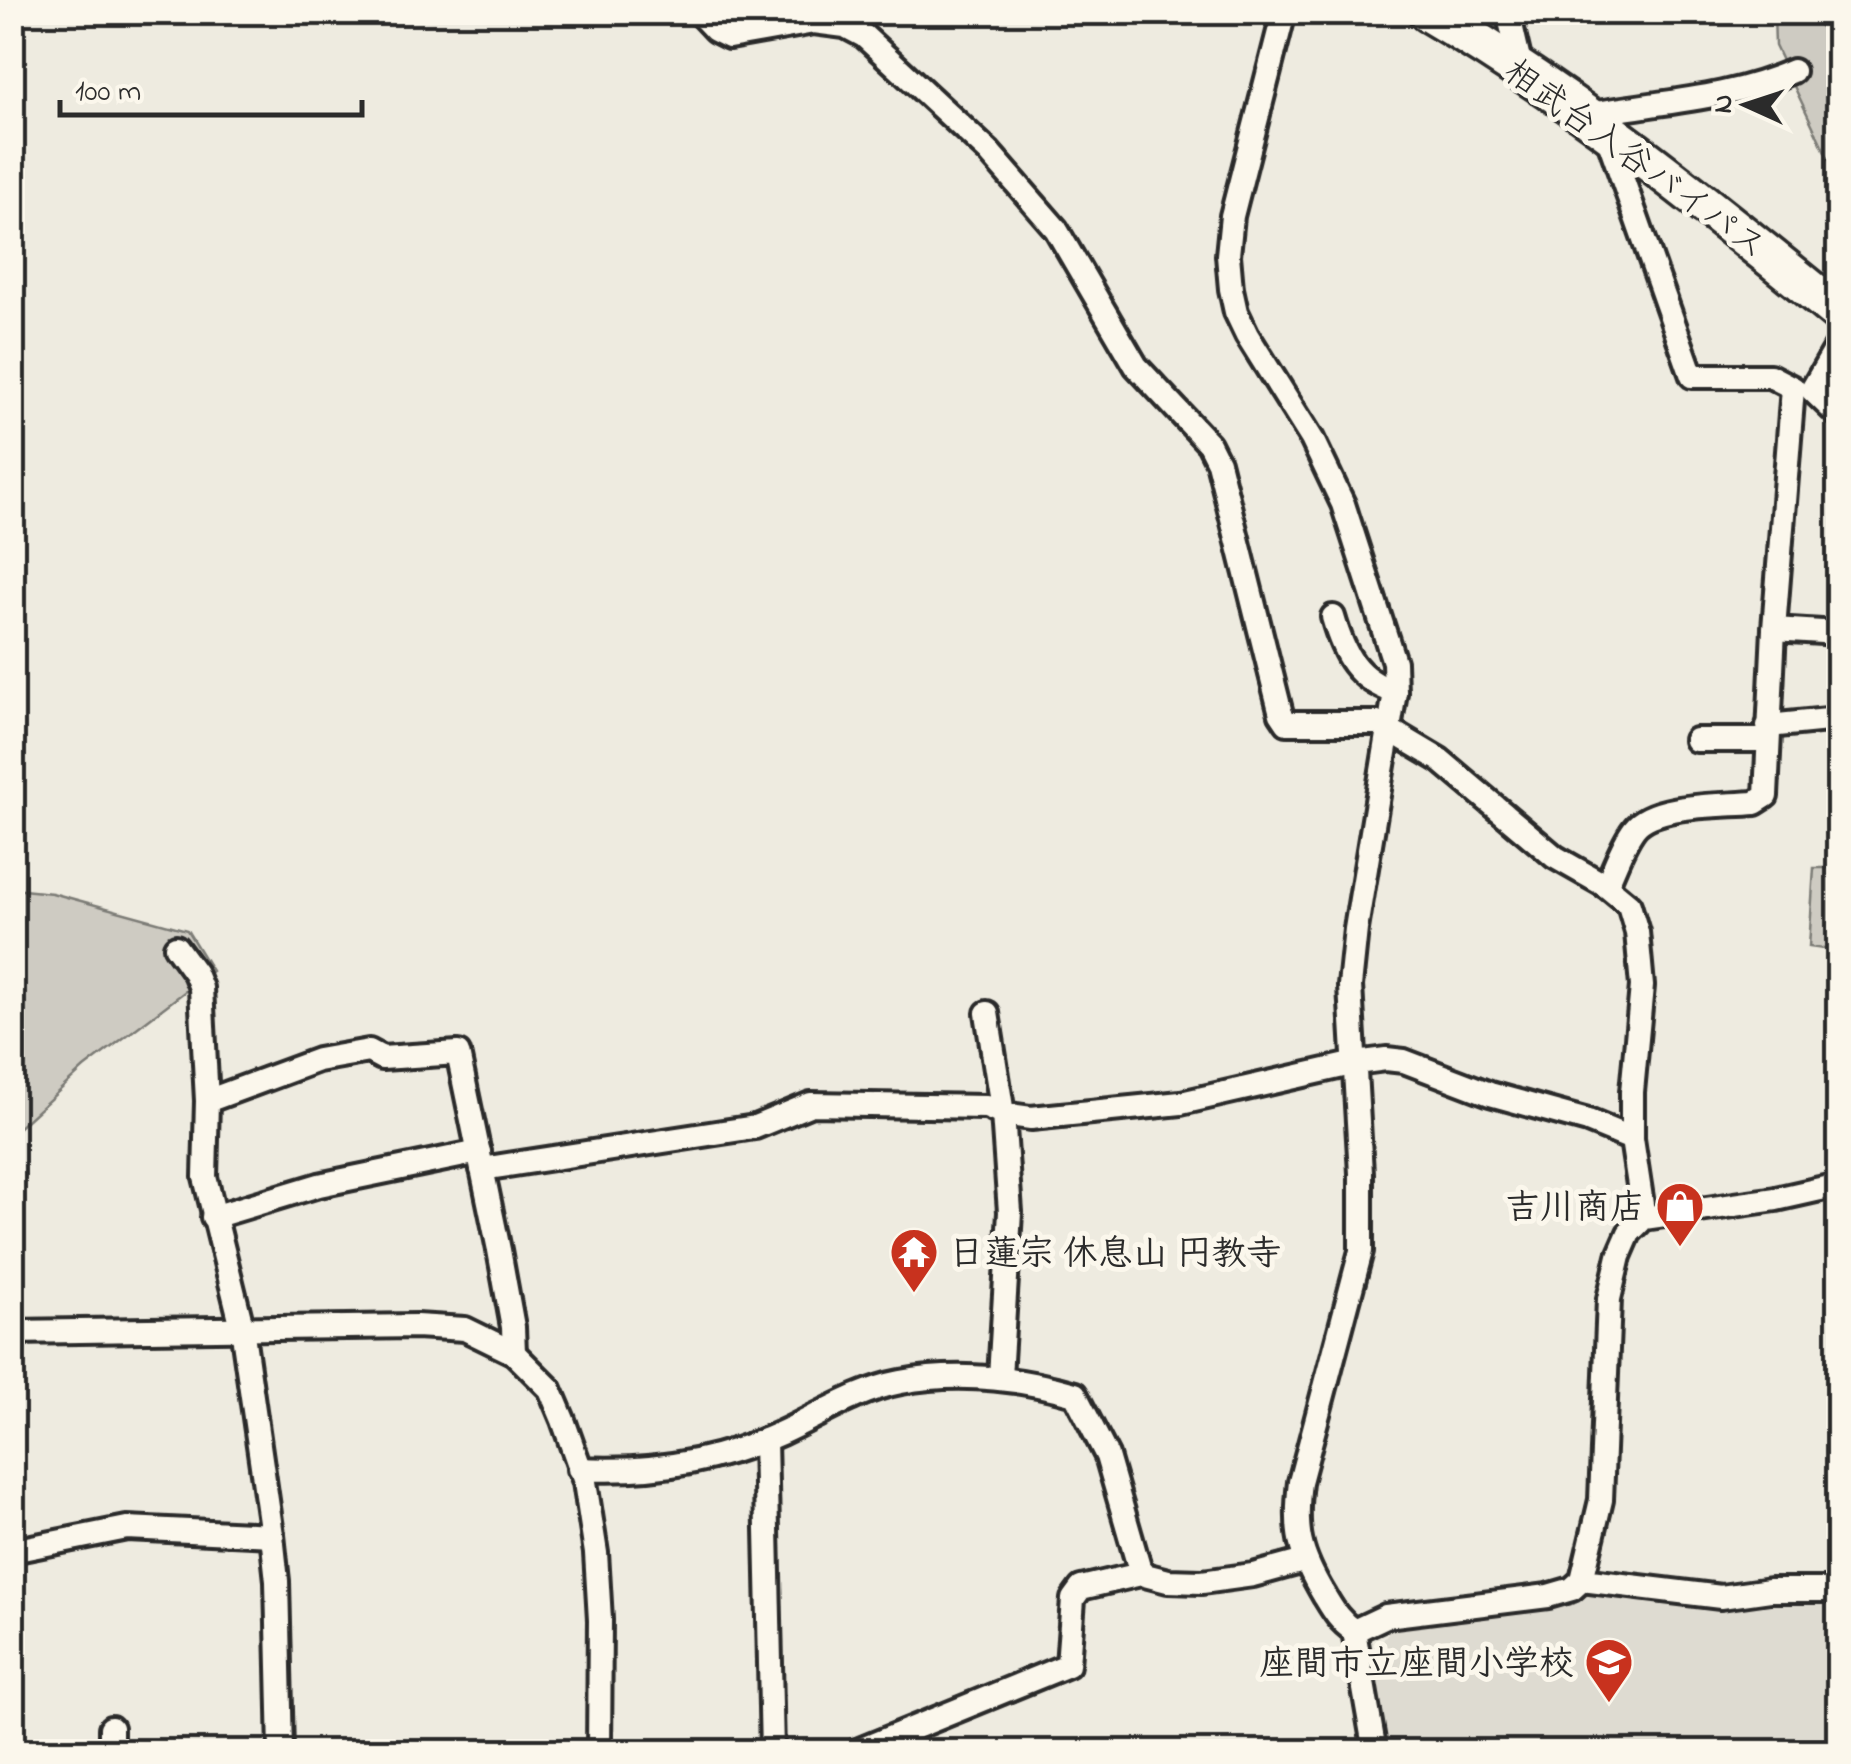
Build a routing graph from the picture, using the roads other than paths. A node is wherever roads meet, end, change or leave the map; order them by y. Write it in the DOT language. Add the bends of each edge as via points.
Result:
graph roads {
  1 [pos="698,12"];
  2 [pos="1284,12"];
  3 [pos="1428,12"];
  4 [pos="1508,12"];
  5 [pos="1793,71"];
  6 [pos="1522,72"];
  7 [pos="1595,122"];
  8 [pos="1838,312"];
  9 [pos="1838,345"];
  10 [pos="1838,415"];
  11 [pos="1332,617"];
  12 [pos="1838,627"];
  13 [pos="1774,629"];
  14 [pos="1395,692"];
  15 [pos="1838,719"];
  16 [pos="1390,728"];
  17 [pos="1768,733"];
  18 [pos="1696,740"];
  19 [pos="1606,886"];
  20 [pos="176,947"];
  21 [pos="987,1013"];
  22 [pos="1356,1063"];
  23 [pos="207,1101"];
  24 [pos="1004,1114"];
  25 [pos="1632,1139"];
  26 [pos="480,1161"];
  27 [pos="1838,1185"];
  28 [pos="213,1216"];
  29 [pos="1644,1218"];
  30 [pos="242,1327"];
  31 [pos="12,1332"];
  32 [pos="514,1352"];
  33 [pos="1000,1377"];
  34 [pos="764,1440"];
  35 [pos="579,1470"];
  36 [pos="272,1535"];
  37 [pos="12,1551"];
  38 [pos="1304,1560"];
  39 [pos="1141,1574"];
  40 [pos="1582,1580"];
  41 [pos="1838,1590"];
  42 [pos="1354,1631"];
  43 [pos="280,1752"];
  44 [pos="599,1752"];
  45 [pos="772,1752"];
  46 [pos="855,1752"];
  47 [pos="1375,1752"];
  1 -- 16 [label="street" via="729,36 804,23 845,26 989,152 1056,229 1136,366 1218,462 1280,714 1288,723 1378,722"];
  2 -- 14 [label="street" via="1232,216 1231,289 1247,336 1343,504 1394,662"];
  3 -- 6 [label="main road, 相武台入谷バイパス"];
  4 -- 6 [label="street"];
  5 -- 7 [label="street" via="1758,86"];
  6 -- 7 [label="main road, 相武台入谷バイパス"];
  7 -- 8 [label="main road, 相武台入谷バイパス"];
  7 -- 13 [label="street" via="1692,376 1770,376 1794,388"];
  9 -- 10 [label="street" via="1812,390"];
  11 -- 14 [label="street" via="1349,664"];
  12 -- 13 [label="street" via="1838,634"];
  13 -- 17 [label="street"];
  14 -- 16 [label="street"];
  15 -- 17 [label="street"];
  16 -- 19 [label="street" via="1440,760 1554,857"];
  16 -- 22 [label="street" via="1350,986"];
  17 -- 18 [label="street"];
  17 -- 19 [label="street" via="1761,801 1647,816 1634,828"];
  19 -- 25 [label="street" via="1629,904 1637,932 1642,986"];
  20 -- 23 [label="street" via="201,988"];
  21 -- 24 [label="street"];
  22 -- 24 [label="street" via="1181,1104 1032,1118"];
  22 -- 25 [label="street" via="1404,1061"];
  22 -- 38 [label="street" via="1361,1251 1300,1482 1296,1516"];
  23 -- 26 [label="street" via="318,1060 369,1051 382,1058 458,1054"];
  23 -- 28 [label="street" via="205,1177"];
  24 -- 26 [label="street" via="986,1106 811,1104 755,1126"];
  24 -- 33 [label="street" via="1010,1212"];
  25 -- 29 [label="street"];
  26 -- 28 [label="street" via="319,1185"];
  26 -- 32 [label="street"];
  27 -- 29 [label="street"];
  28 -- 30 [label="street"];
  29 -- 40 [label="street" via="1619,1256 1609,1299 1601,1500"];
  30 -- 31 [label="street"];
  30 -- 32 [label="street" via="464,1329"];
  30 -- 36 [label="street"];
  32 -- 35 [label="street" via="550,1389"];
  33 -- 34 [label="street" via="900,1382"];
  33 -- 39 [label="street" via="1075,1394 1107,1456"];
  34 -- 35 [label="street" via="681,1464"];
  34 -- 45 [label="street"];
  35 -- 44 [label="street" via="596,1553"];
  36 -- 37 [label="street" via="127,1528"];
  36 -- 43 [label="street"];
  38 -- 39 [label="street" via="1202,1582"];
  38 -- 42 [label="street" via="1339,1621"];
  39 -- 46 [label="street" via="1081,1588 1073,1600 1068,1665"];
  40 -- 41 [label="street" via="1721,1597"];
  40 -- 42 [label="street" via="1548,1596 1386,1616"];
  42 -- 47 [label="street"];
}
